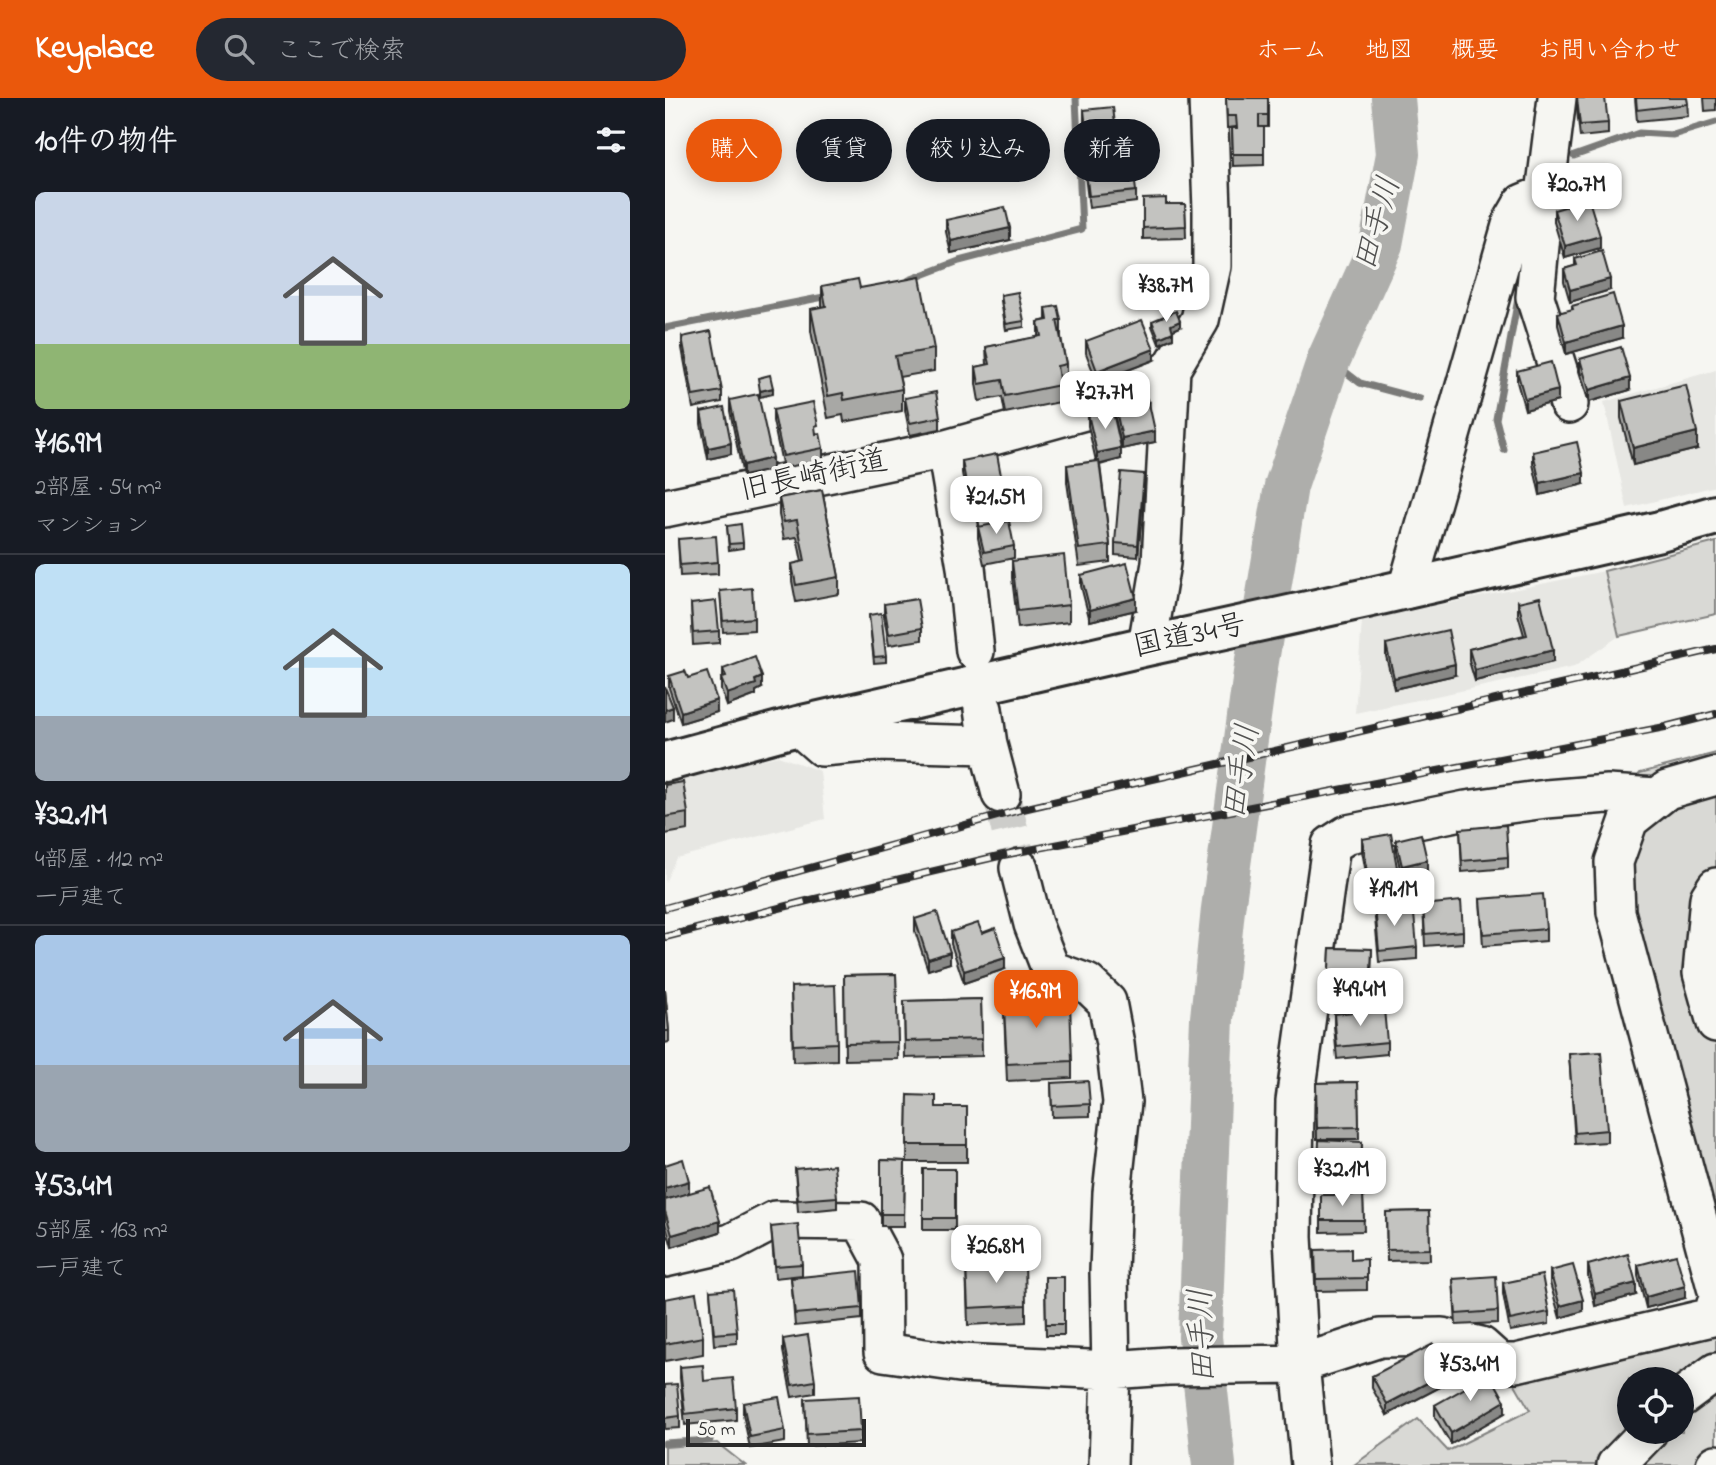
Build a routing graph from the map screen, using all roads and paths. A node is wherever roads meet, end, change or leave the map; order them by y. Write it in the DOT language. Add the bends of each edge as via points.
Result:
graph roads {
  1 [pos="1208,98"];
  2 [pos="1557,98"];
  3 [pos="1545,194"];
  4 [pos="1171,369"];
  5 [pos="1569,404"];
  6 [pos="946,449"];
  7 [pos="665,508"];
  8 [pos="1716,516"];
  9 [pos="1407,589"];
  10 [pos="1147,646"];
  11 [pos="975,651"];
  12 [pos="983,709"];
  13 [pos="798,726"];
  14 [pos="988,746"];
  15 [pos="665,762"];
  16 [pos="1716,776"];
  17 [pos="1001,794"];
  18 [pos="1657,797"];
  19 [pos="1019,867"];
  20 [pos="1716,887"];
  21 [pos="1716,1023"];
  22 [pos="665,1258"];
  23 [pos="1716,1287"];
  24 [pos="1716,1304"];
  25 [pos="1300,1364"];
  26 [pos="1111,1370"];
  27 [pos="1716,1373"];
  28 [pos="1694,1389"];
  29 [pos="1636,1444"];
  30 [pos="1108,1465"];
  31 [pos="1310,1465"];
  32 [pos="1616,1465"];
  1 -- 4 [label="street" via="1212,266 1200,320"];
  2 -- 3 [label="street"];
  3 -- 5 [label="street" via="1535,297"];
  3 -- 9 [label="street" via="1523,203 1512,222"];
  4 -- 6 [label="street, 旧長崎街道" via="1099,407"];
  4 -- 10 [label="street" via="1161,563"];
  6 -- 7 [label="street, 旧長崎街道"];
  6 -- 11 [label="street"];
  8 -- 9 [label="highway, 国道34号"];
  9 -- 10 [label="highway, 国道34号"];
  10 -- 13 [label="highway, 国道34号"];
  12 -- 14 [label="street"];
  13 -- 14 [label="street" via="822,747 877,742"];
  13 -- 15 [label="highway, 国道34号"];
  14 -- 17 [label="street"];
  16 -- 18 [label="street" via="1667,789"];
  18 -- 23 [label="street" via="1629,820 1614,862 1616,912"];
  18 -- 25 [label="street" via="1607,794 1466,810 1348,834 1331,845 1295,1101 1293,1237"];
  19 -- 26 [label="street" via="1033,924 1051,970 1087,983 1107,1002 1115,1044 1122,1102 1112,1193"];
  20 -- 21 [label="street" via="1709,898 1702,973"];
  22 -- 26 [label="street" via="731,1243 775,1220 861,1221 882,1261 883,1353 960,1363"];
  24 -- 25 [label="street" via="1712,1317 1516,1363 1500,1363 1481,1346 1429,1337 1380,1338"];
  25 -- 26 [label="street"];
  25 -- 31 [label="street"];
  26 -- 30 [label="street"];
  27 -- 28 [label="street"];
  29 -- 32 [label="street"];
}
